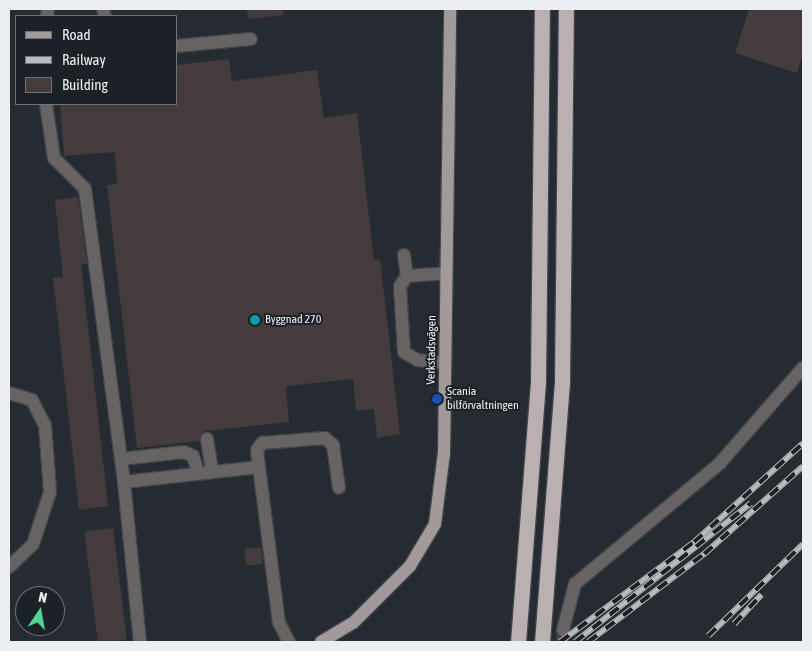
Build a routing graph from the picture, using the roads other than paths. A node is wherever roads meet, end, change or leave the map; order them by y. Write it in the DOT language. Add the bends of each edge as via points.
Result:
graph roads {
  1 [pos="450,9"];
  2 [pos="542,9"];
  3 [pos="566,9"];
  4 [pos="251,39"];
  5 [pos="178,46"];
  6 [pos="46,105"];
  7 [pos="404,255"];
  8 [pos="446,273"];
  9 [pos="407,276"];
  10 [pos="445,363"];
  11 [pos="803,368"];
  12 [pos="9,393"];
  13 [pos="207,439"];
  14 [pos="121,459"];
  15 [pos="259,467"];
  16 [pos="212,470"];
  17 [pos="198,472"];
  18 [pos="124,482"];
  19 [pos="339,488"];
  20 [pos="9,567"];
  21 [pos="563,630"];
  22 [pos="140,642"];
  23 [pos="289,642"];
  24 [pos="321,642"];
  25 [pos="518,642"];
  26 [pos="542,642"];
  1 -- 8 [label="main road, Verkstadsvägen"];
  2 -- 25 [label="highway" via="538,382"];
  3 -- 26 [label="highway" via="562,383"];
  4 -- 5 [label="lane"];
  6 -- 14 [label="lane" via="54,158 85,189"];
  7 -- 9 [label="lane"];
  8 -- 9 [label="lane"];
  8 -- 10 [label="main road, Verkstadsvägen"];
  9 -- 10 [label="lane" via="400,286 404,352 417,360"];
  10 -- 24 [label="main road, Verkstadsvägen" via="444,453 435,524 410,566 354,623"];
  11 -- 21 [label="lane" via="720,464 575,584"];
  12 -- 20 [label="lane" via="32,400 45,425 50,492 32,544"];
  13 -- 16 [label="lane"];
  14 -- 17 [label="lane" via="184,452 193,456"];
  14 -- 18 [label="lane"];
  15 -- 16 [label="lane"];
  15 -- 19 [label="lane" via="257,450 262,443 325,438 333,446"];
  15 -- 23 [label="lane" via="279,623"];
  16 -- 17 [label="lane"];
  17 -- 18 [label="lane"];
  18 -- 22 [label="lane"];
}
